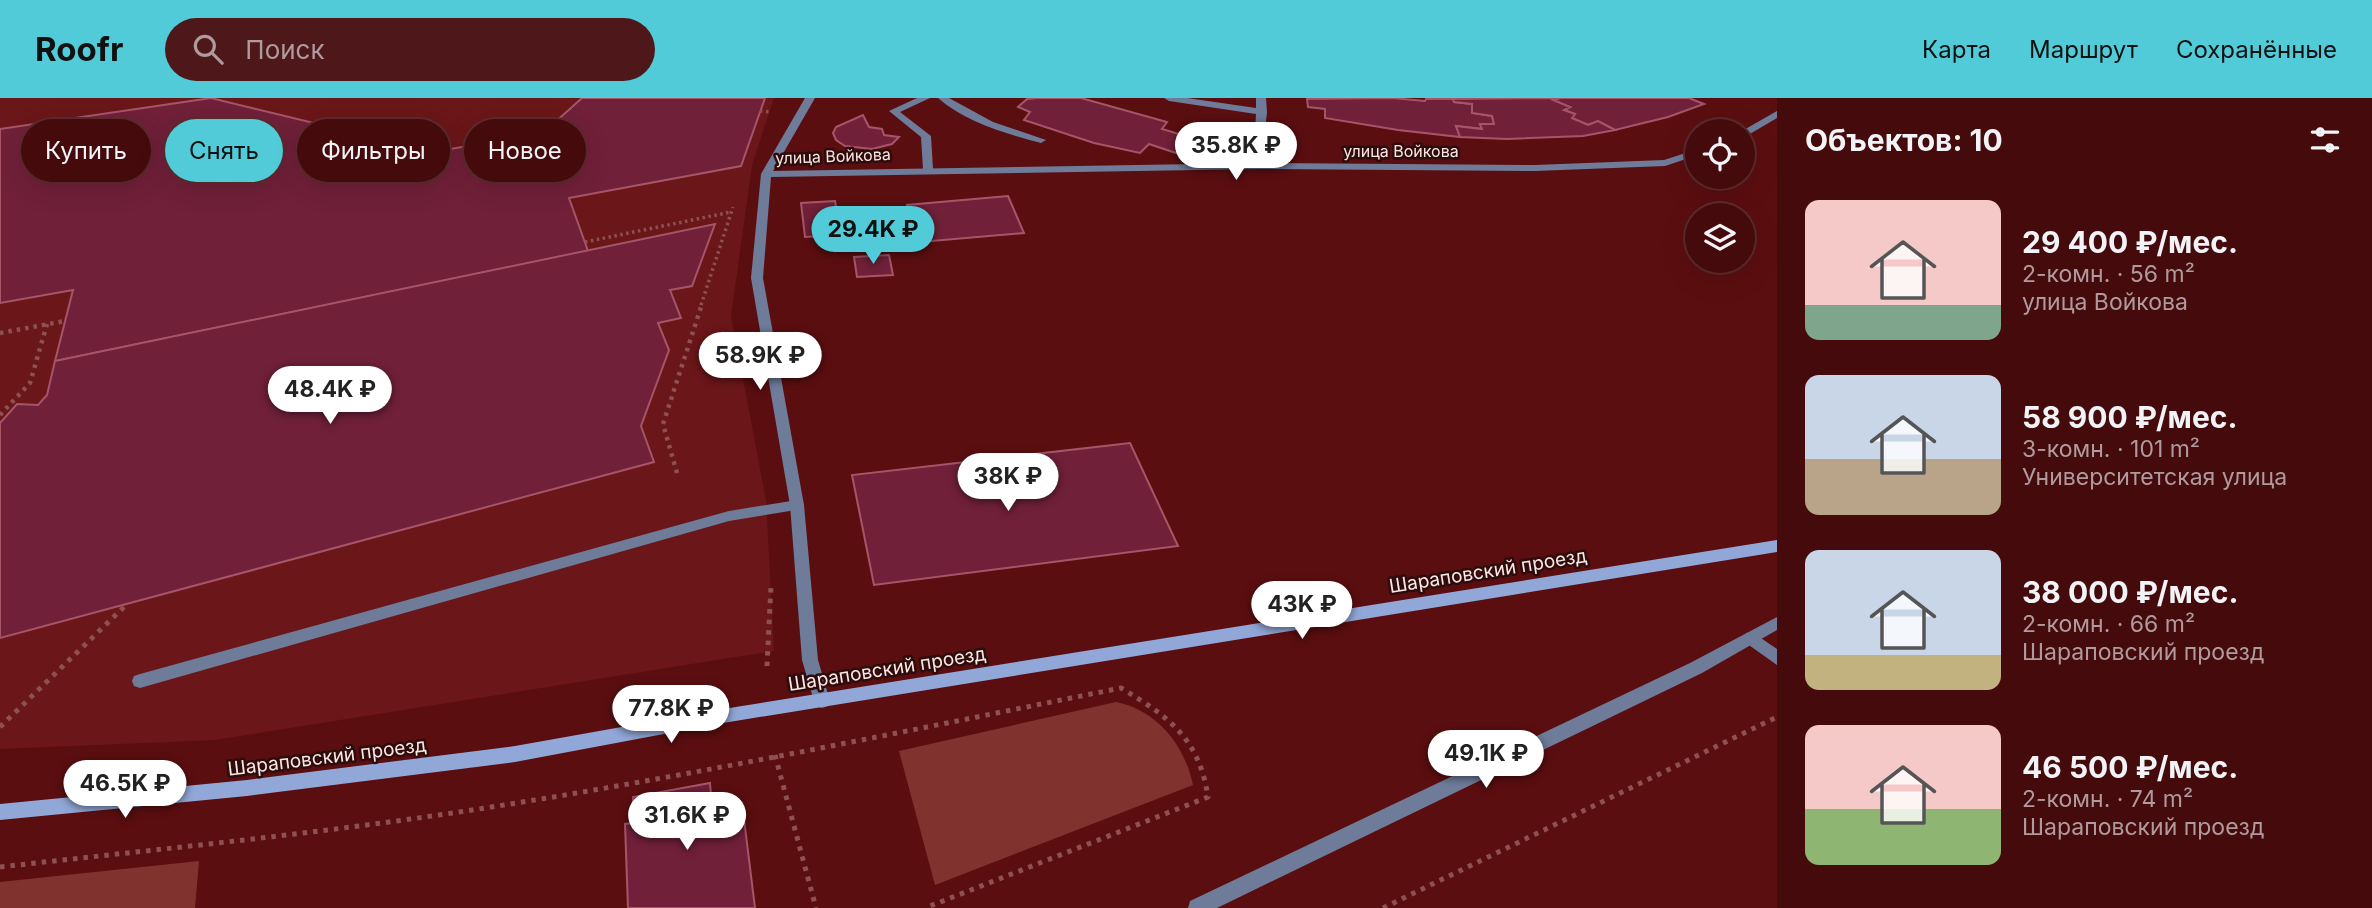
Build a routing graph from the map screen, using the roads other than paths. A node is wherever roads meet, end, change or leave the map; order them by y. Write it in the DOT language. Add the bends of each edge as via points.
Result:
graph roads {
  1 [pos="810,98"];
  2 [pos="925,98"];
  3 [pos="943,98"];
  4 [pos="1169,98"];
  5 [pos="1261,98"];
  6 [pos="1262,112"];
  7 [pos="1777,114"];
  8 [pos="1755,128"];
  9 [pos="1041,140"];
  10 [pos="1685,156"];
  11 [pos="1258,166"];
  12 [pos="928,169"];
  13 [pos="766,174"];
  14 [pos="797,505"];
  15 [pos="1777,547"];
  16 [pos="1777,622"];
  17 [pos="1752,638"];
  18 [pos="1777,658"];
  19 [pos="141,681"];
  20 [pos="822,701"];
  21 [pos="0,812"];
  22 [pos="1197,908"];
  1 -- 13 [label="street"];
  2 -- 12 [label="street" via="894,111 926,136"];
  3 -- 9 [label="street" via="975,118"];
  4 -- 6 [label="street"];
  5 -- 6 [label="street"];
  6 -- 11 [label="street"];
  7 -- 8 [label="street"];
  10 -- 11 [label="street, улица Войкова" via="1665,163 1535,168"];
  11 -- 12 [label="street, улица Войкова"];
  12 -- 13 [label="street, улица Войкова"];
  13 -- 14 [label="street" via="757,278"];
  14 -- 19 [label="street" via="718,519"];
  14 -- 20 [label="street" via="810,660"];
  15 -- 20 [label="main road, Шараповский проезд"];
  16 -- 17 [label="street"];
  17 -- 18 [label="street"];
  17 -- 22 [label="street"];
  20 -- 21 [label="main road, Шараповский проезд" via="514,754 247,788"];
}
